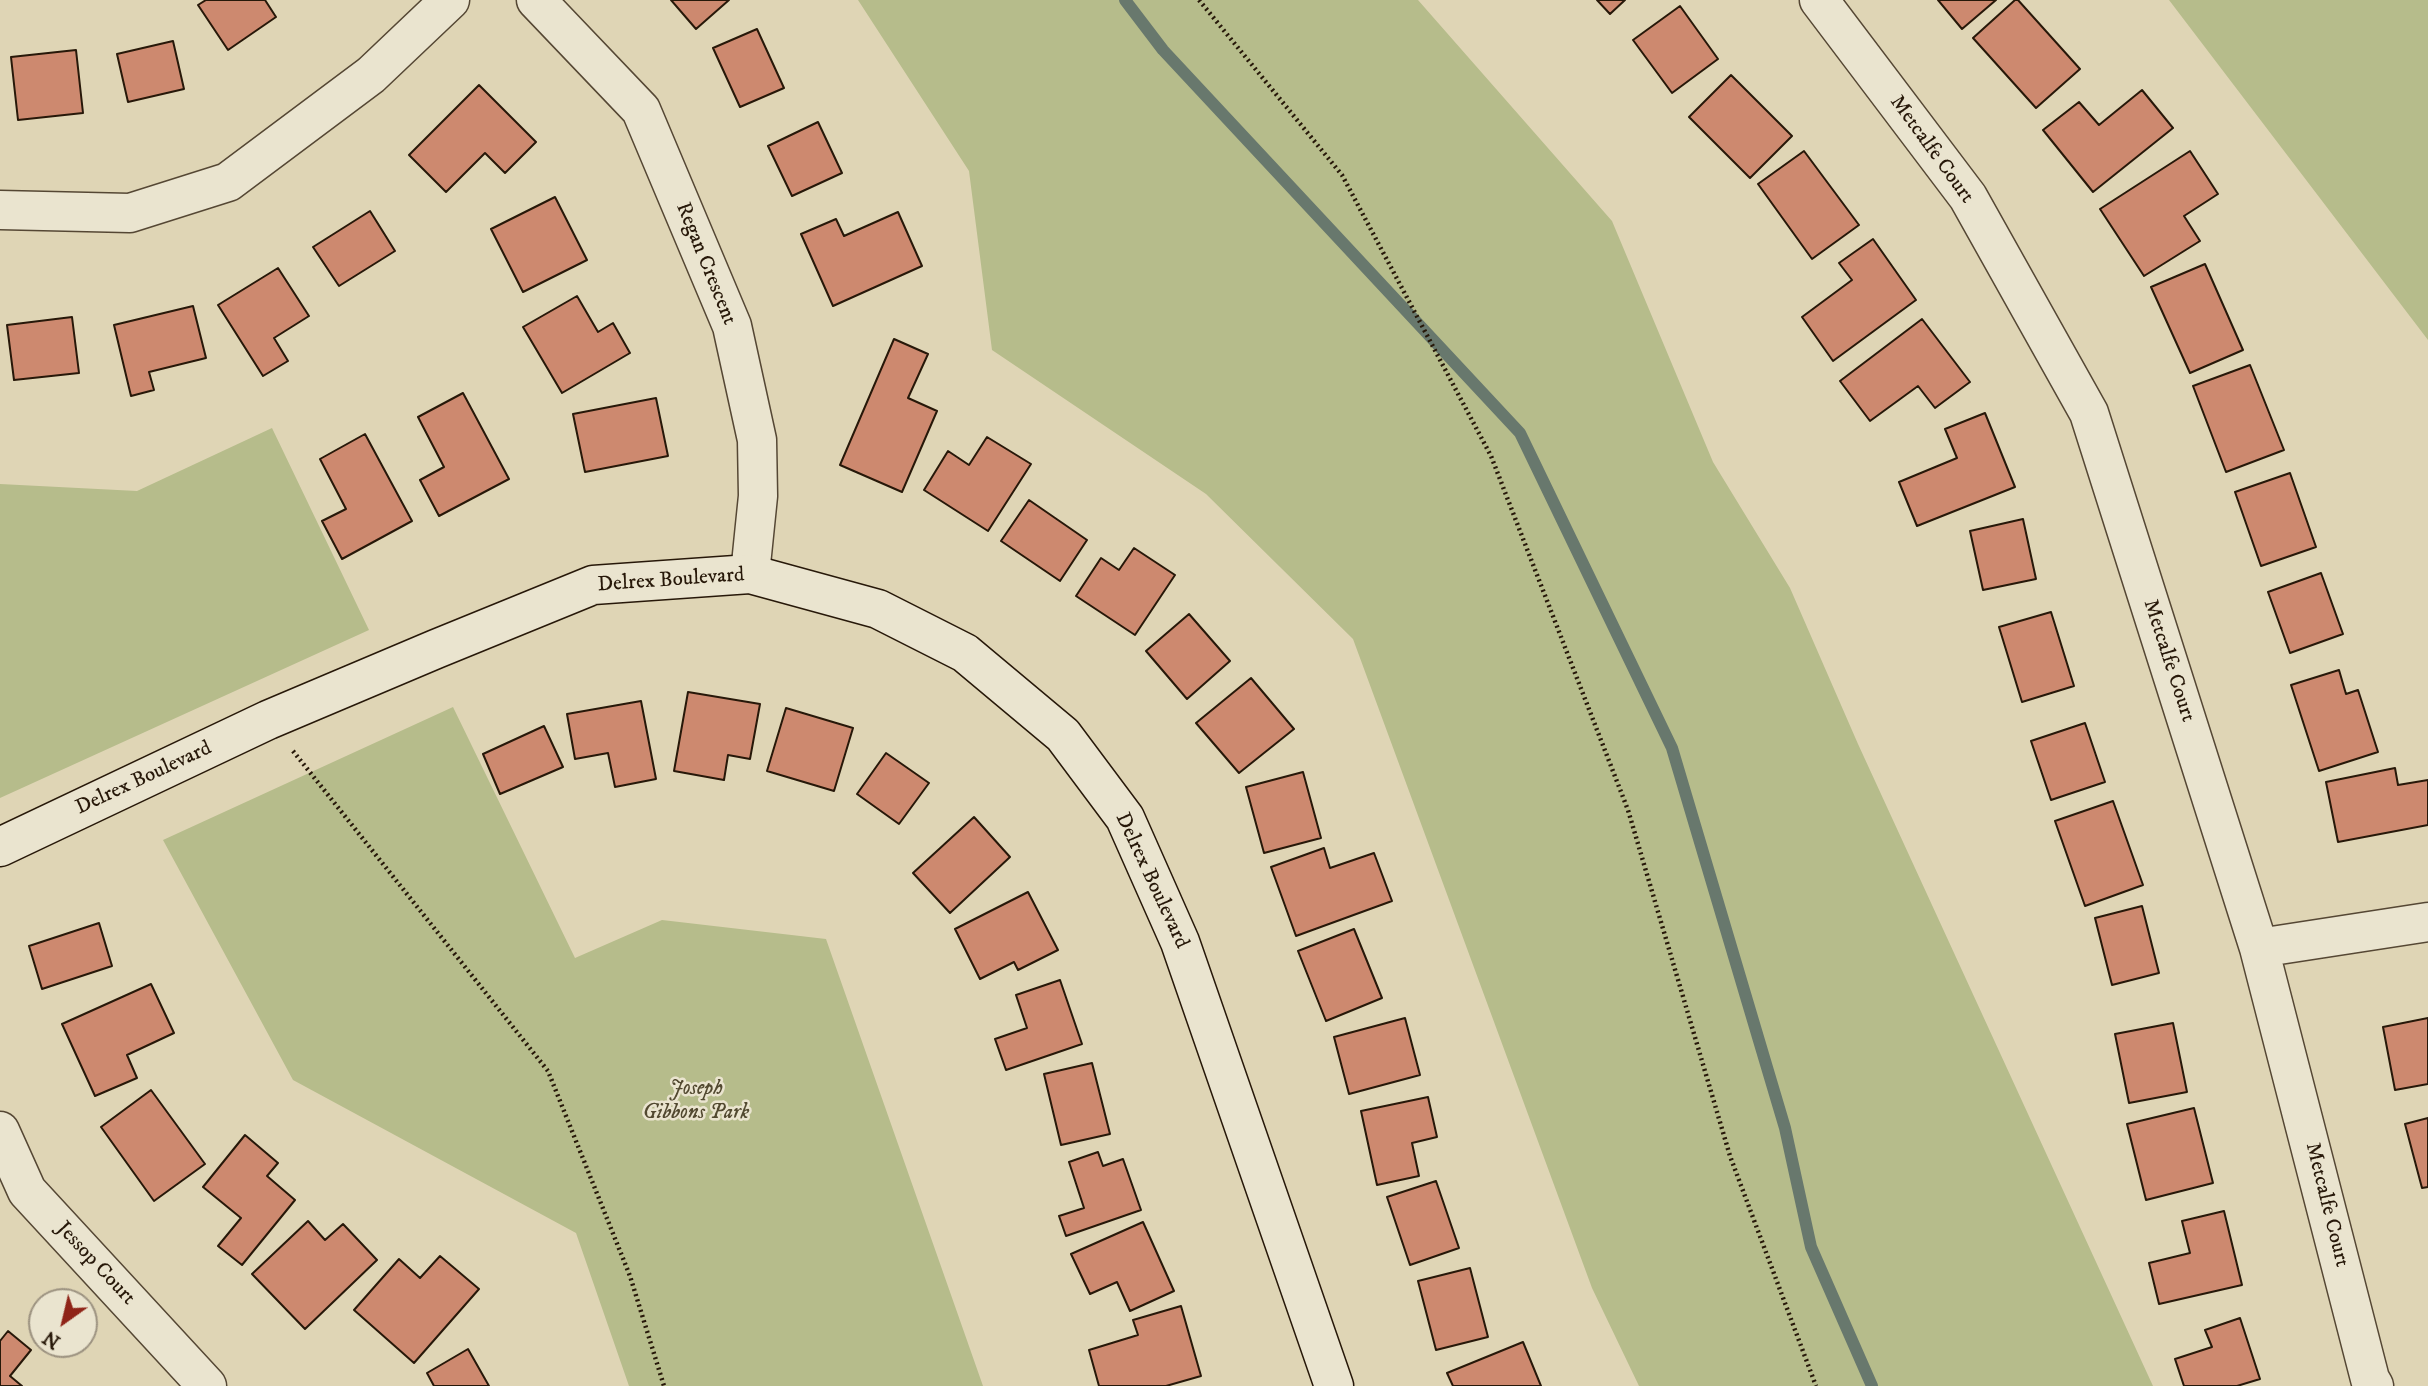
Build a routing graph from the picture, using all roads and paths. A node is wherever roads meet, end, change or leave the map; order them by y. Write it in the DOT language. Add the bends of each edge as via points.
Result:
graph roads {
  1 [pos="450,0"];
  2 [pos="536,0"];
  3 [pos="1199,0"];
  4 [pos="1819,0"];
  5 [pos="0,210"];
  6 [pos="750,574"];
  7 [pos="268,720"];
  8 [pos="0,847"];
  9 [pos="2428,922"];
  10 [pos="2259,948"];
  11 [pos="0,1131"];
  12 [pos="207,1386"];
  13 [pos="664,1386"];
  14 [pos="1335,1386"];
  15 [pos="1816,1386"];
  16 [pos="2374,1386"];
  1 -- 5 [label="street" via="371,75 228,182 130,213"];
  2 -- 6 [label="street, Regan Crescent" via="641,110 732,326 757,440 758,496"];
  3 -- 15 [label="path" via="1342,175 1491,456 1628,810 1730,1156"];
  4 -- 10 [label="street, Metcalfe Court" via="1968,197 2089,413"];
  6 -- 7 [label="street, Delrex Boulevard" via="593,585"];
  6 -- 14 [label="street, Delrex Boulevard" via="878,609 965,653 1063,735 1125,818 1180,942"];
  7 -- 8 [label="street, Delrex Boulevard"];
  7 -- 13 [label="path" via="548,1071 630,1276"];
  9 -- 10 [label="street"];
  10 -- 16 [label="street, Metcalfe Court"];
  11 -- 12 [label="street, Jessop Court" via="27,1191"];
}
